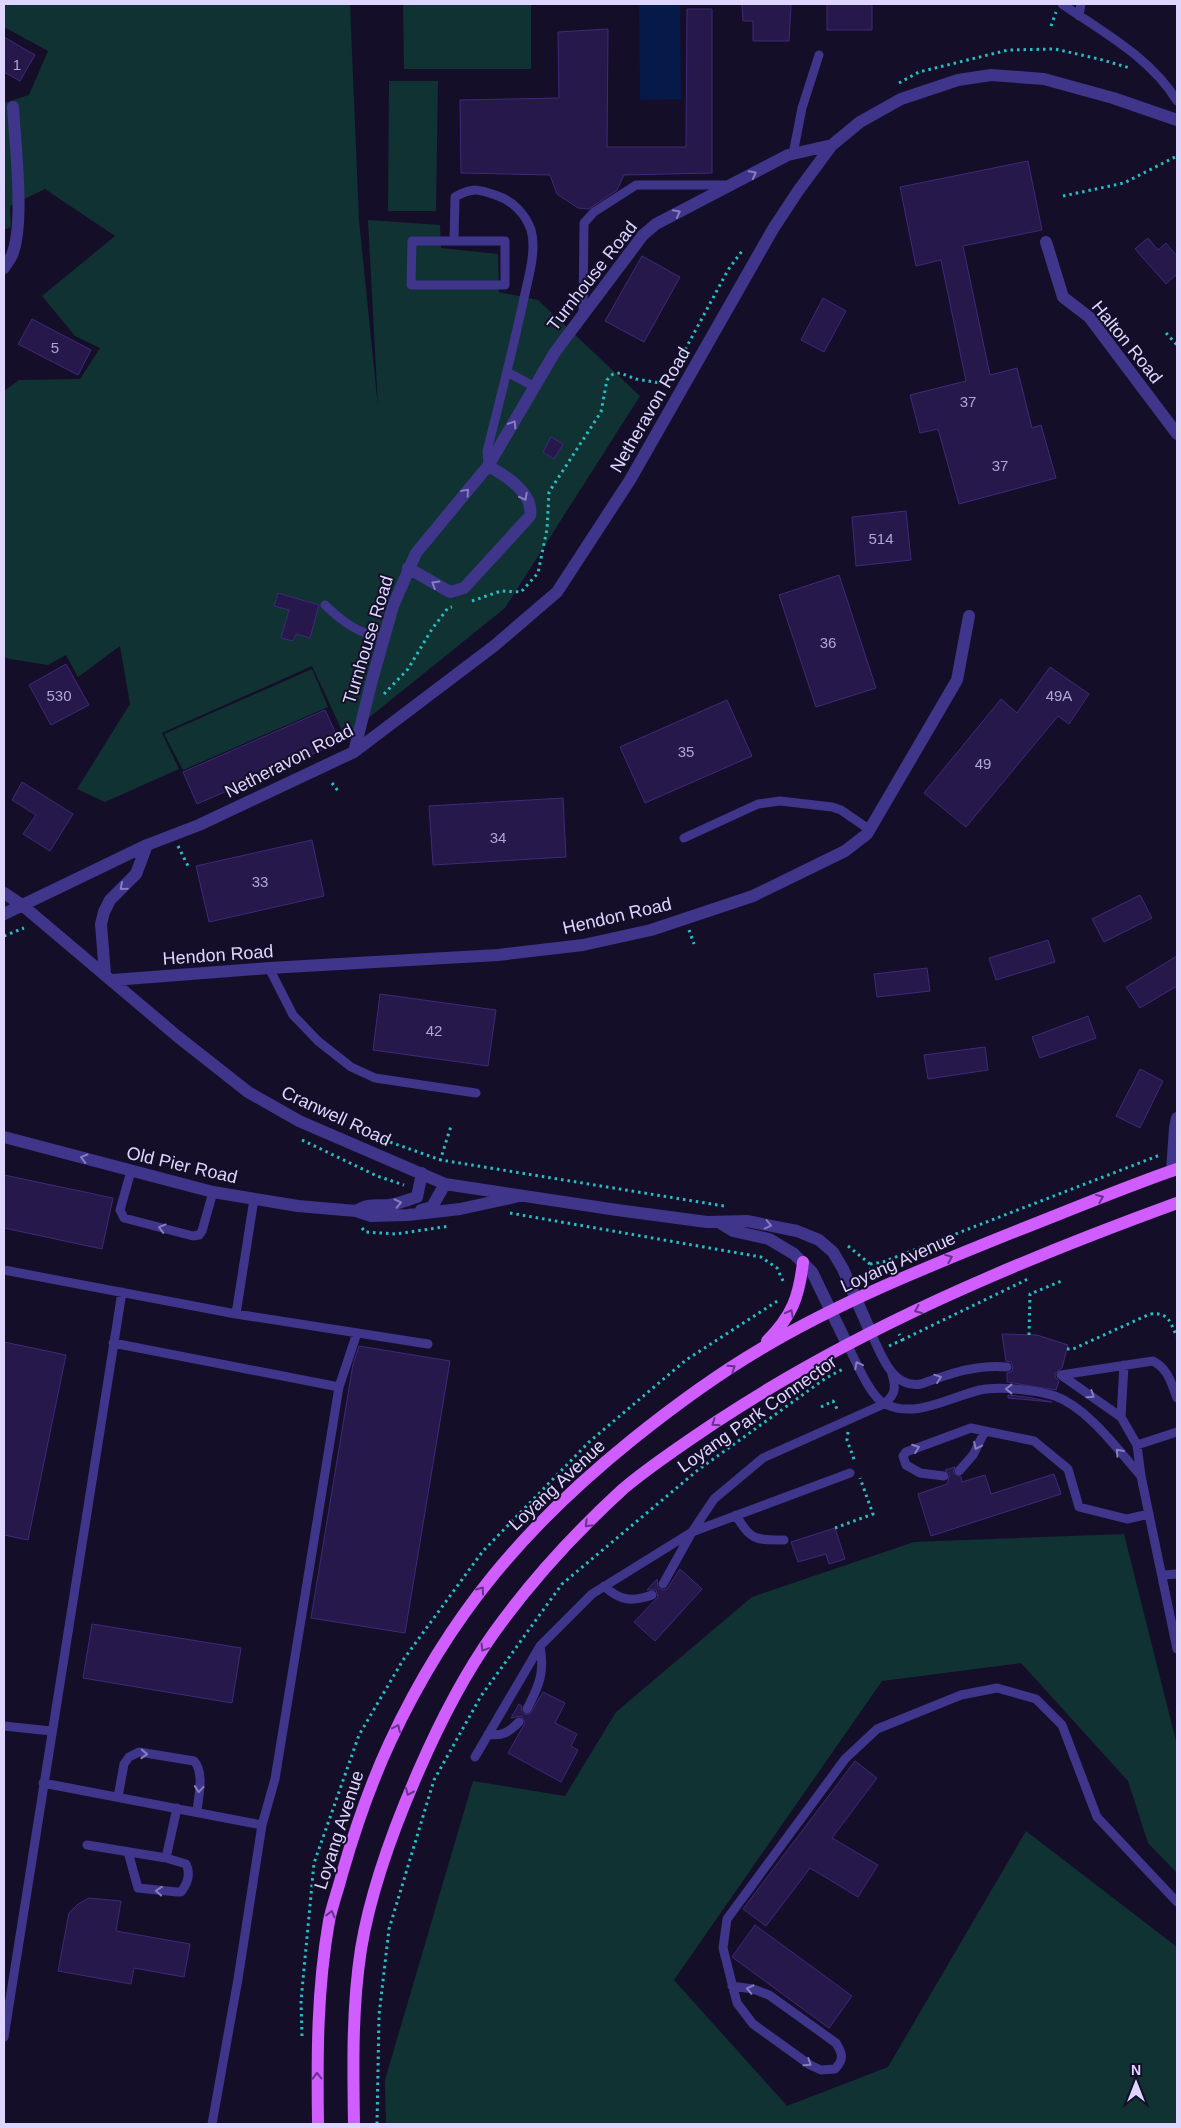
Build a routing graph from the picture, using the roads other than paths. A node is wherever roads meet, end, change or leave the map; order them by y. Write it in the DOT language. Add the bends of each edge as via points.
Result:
graph roads {
  1 [pos="1062,4"];
  2 [pos="1081,4"];
  3 [pos="1080,16"];
  4 [pos="819,55"];
  5 [pos="1177,101"];
  6 [pos="13,107"];
  7 [pos="1177,120"];
  8 [pos="832,145"];
  9 [pos="793,154"];
  10 [pos="730,185"];
  11 [pos="454,241"];
  12 [pos="1046,242"];
  13 [pos="4,268"];
  14 [pos="583,314"];
  15 [pos="507,372"];
  16 [pos="535,387"];
  17 [pos="1177,434"];
  18 [pos="488,466"];
  19 [pos="408,568"];
  20 [pos="325,605"];
  21 [pos="970,616"];
  22 [pos="384,639"];
  23 [pos="354,752"];
  24 [pos="870,830"];
  25 [pos="684,838"];
  26 [pos="147,845"];
  27 [pos="4,893"];
  28 [pos="22,905"];
  29 [pos="4,914"];
  30 [pos="269,968"];
  31 [pos="109,977"];
  32 [pos="476,1093"];
  33 [pos="1177,1118"];
  34 [pos="4,1137"];
  35 [pos="1175,1170"];
  36 [pos="131,1171"];
  37 [pos="422,1173"];
  38 [pos="445,1184"];
  39 [pos="213,1192"];
  40 [pos="522,1196"];
  41 [pos="254,1199"];
  42 [pos="1177,1202"];
  43 [pos="356,1211"];
  44 [pos="408,1215"];
  45 [pos="720,1223"];
  46 [pos="803,1262"];
  47 [pos="4,1270"];
  48 [pos="122,1292"];
  49 [pos="856,1300"];
  50 [pos="830,1312"];
  51 [pos="236,1314"];
  52 [pos="870,1331"];
  53 [pos="357,1333"];
  54 [pos="113,1343"];
  55 [pos="428,1344"];
  56 [pos="847,1344"];
  57 [pos="759,1350"];
  58 [pos="1124,1365"];
  59 [pos="1007,1367"];
  60 [pos="892,1374"];
  61 [pos="339,1387"];
  62 [pos="1177,1398"];
  63 [pos="884,1404"];
  64 [pos="1121,1417"];
  65 [pos="985,1431"];
  66 [pos="1177,1432"];
  67 [pos="1137,1445"];
  68 [pos="959,1471"];
  69 [pos="850,1473"];
  70 [pos="944,1476"];
  71 [pos="1141,1476"];
  72 [pos="1149,1514"];
  73 [pos="736,1515"];
  74 [pos="692,1532"];
  75 [pos="784,1540"];
  76 [pos="1177,1574"];
  77 [pos="1163,1575"];
  78 [pos="663,1584"];
  79 [pos="604,1586"];
  80 [pos="652,1595"];
  81 [pos="540,1646"];
  82 [pos="1177,1649"];
  83 [pos="527,1709"];
  84 [pos="519,1722"];
  85 [pos="4,1726"];
  86 [pos="51,1730"];
  87 [pos="488,1734"];
  88 [pos="474,1757"];
  89 [pos="43,1783"];
  90 [pos="118,1797"];
  91 [pos="176,1808"];
  92 [pos="197,1812"];
  93 [pos="262,1824"];
  94 [pos="87,1846"];
  95 [pos="128,1852"];
  96 [pos="166,1858"];
  97 [pos="1177,1902"];
  98 [pos="732,1986"];
  99 [pos="4,2037"];
  100 [pos="212,2124"];
  101 [pos="318,2124"];
  102 [pos="354,2124"];
  1 -- 3 [label="lane"];
  2 -- 3 [label="lane"];
  3 -- 5 [label="lane" via="1135,54"];
  4 -- 9 [label="lane" via="802,108"];
  6 -- 13 [label="street" via="18,207 12,255"];
  7 -- 8 [label="street, Netheravon Road" via="1044,79 990,75 958,80 901,99 860,122"];
  8 -- 9 [label="street, Turnhouse Road"];
  8 -- 23 [label="street, Netheravon Road" via="773,229 630,480 557,592 494,646"];
  10 -- 9 [label="street, Turnhouse Road, one-way"];
  14 -- 10 [label="street, Turnhouse Road, one-way" via="643,235 656,224"];
  10 -- 14 [label="lane" via="636,185 594,212 584,223"];
  11 -- 11 [label="lane" via="505,241 505,285 411,285 412,241"];
  11 -- 15 [label="lane" via="455,197 467,190 480,190 504,198 521,210 531,231 532,259"];
  12 -- 17 [label="street, Halton Road" via="1063,297 1089,317"];
  14 -- 16 [label="street, Turnhouse Road"];
  15 -- 16 [label="lane"];
  15 -- 18 [label="lane" via="486,451"];
  18 -- 16 [label="street, Turnhouse Road, one-way"];
  19 -- 18 [label="street, Turnhouse Road, one-way" via="416,553"];
  18 -- 19 [label="street, Turnhouse Road, one-way" via="521,489 531,511 530,516 464,588 457,591 450,592"];
  19 -- 22 [label="street, Turnhouse Road"];
  20 -- 22 [label="lane" via="345,624"];
  21 -- 24 [label="street, Hendon Road" via="957,680"];
  22 -- 23 [label="street, Turnhouse Road"];
  23 -- 26 [label="street, Netheravon Road" via="199,825"];
  24 -- 25 [label="lane" via="832,807 780,801 758,804"];
  24 -- 30 [label="street, Hendon Road" via="845,851 753,896 652,930 583,945 498,955"];
  26 -- 28 [label="street, Netheravon Road"];
  26 -- 31 [label="street, one-way" via="136,874 110,900 104,912 101,924"];
  27 -- 28 [label="street, Cranwell Road"];
  28 -- 29 [label="street, Netheravon Road"];
  28 -- 31 [label="street, Cranwell Road"];
  30 -- 31 [label="street, Hendon Road"];
  30 -- 32 [label="lane" via="293,1015 318,1042 351,1067 375,1078"];
  31 -- 37 [label="street, Cranwell Road" via="248,1092 299,1121"];
  33 -- 35 [label="street"];
  36 -- 34 [label="street, Old Pier Road, one-way"];
  49 -- 35 [label="main road, Loyang Avenue, one-way" via="927,1267"];
  36 -- 39 [label="street, Old Pier Road"];
  39 -- 36 [label="lane, one-way" via="202,1231 193,1236 124,1218 120,1210"];
  37 -- 38 [label="street, Cranwell Road"];
  43 -- 37 [label="street, Old Pier Road, one-way" via="368,1204 386,1205 417,1197"];
  38 -- 40 [label="street, Cranwell Road"];
  38 -- 44 [label="street, Old Pier Road" via="432,1206"];
  39 -- 41 [label="street, Old Pier Road"];
  40 -- 44 [label="street, Old Pier Road" via="460,1209"];
  40 -- 45 [label="street, Cranwell Road"];
  41 -- 43 [label="street, Old Pier Road"];
  41 -- 51 [label="lane"];
  42 -- 52 [label="main road, one-way" via="1052,1250"];
  43 -- 44 [label="street, Old Pier Road" via="371,1216"];
  45 -- 46 [label="street, Cranwell Road" via="733,1231 769,1239"];
  45 -- 49 [label="street, Cranwell Road, one-way" via="736,1220 757,1223 796,1231 819,1240 833,1252"];
  46 -- 50 [label="street, Cranwell Road" via="812,1272"];
  57 -- 46 [label="main road, one-way" via="783,1324 793,1306"];
  47 -- 48 [label="lane"];
  48 -- 51 [label="lane"];
  48 -- 54 [label="lane"];
  49 -- 50 [label="main road, Loyang Avenue"];
  49 -- 52 [label="street, Cranwell Road"];
  50 -- 56 [label="street, Cranwell Road"];
  50 -- 57 [label="main road, Loyang Avenue"];
  51 -- 53 [label="lane"];
  52 -- 56 [label="main road"];
  52 -- 60 [label="lane, Cranwell Road"];
  53 -- 55 [label="lane"];
  53 -- 61 [label="lane"];
  54 -- 61 [label="lane"];
  54 -- 86 [label="lane"];
  63 -- 56 [label="lane, Cranwell Road, one-way" via="869,1386"];
  56 -- 102 [label="main road, one-way" via="753,1398 625,1488 551,1561 492,1635 441,1722 401,1812 374,1895 362,1947 356,1994"];
  101 -- 57 [label="main road, Loyang Avenue, one-way" via="317,2036 321,1973 330,1918 354,1833 377,1771 428,1669 492,1575 560,1502 677,1404"];
  58 -- 62 [label="lane" via="1153,1361 1162,1366 1169,1375"];
  58 -- 64 [label="lane"];
  58 -- 64 [label="lane, one-way" via="1061,1375"];
  60 -- 59 [label="lane, one-way" via="913,1386 972,1367"];
  60 -- 63 [label="lane" via="896,1389"];
  61 -- 93 [label="lane" via="275,1779"];
  71 -- 63 [label="lane, one-way" via="1076,1408 1057,1397 1030,1389 982,1389 919,1409"];
  63 -- 74 [label="lane" via="763,1458 714,1499"];
  64 -- 67 [label="lane"];
  65 -- 68 [label="lane, one-way" via="973,1455"];
  70 -- 65 [label="lane, one-way" via="920,1473 906,1465 903,1456 906,1452 971,1428"];
  65 -- 72 [label="lane" via="1034,1442 1068,1469 1079,1507 1127,1519"];
  66 -- 67 [label="lane"];
  67 -- 71 [label="lane"];
  69 -- 73 [label="lane"];
  71 -- 72 [label="lane"];
  72 -- 77 [label="lane"];
  73 -- 74 [label="lane"];
  73 -- 75 [label="lane" via="743,1528 758,1540"];
  74 -- 78 [label="lane"];
  74 -- 79 [label="lane"];
  76 -- 77 [label="lane"];
  77 -- 82 [label="lane"];
  79 -- 80 [label="lane" via="614,1595 637,1600"];
  79 -- 81 [label="lane"];
  81 -- 83 [label="lane" via="543,1662 537,1690"];
  81 -- 87 [label="lane"];
  84 -- 87 [label="lane" via="509,1732 498,1736"];
  85 -- 86 [label="lane"];
  86 -- 89 [label="lane"];
  87 -- 88 [label="lane"];
  89 -- 90 [label="lane"];
  89 -- 99 [label="lane"];
  90 -- 91 [label="lane"];
  90 -- 92 [label="lane, one-way" via="124,1764 139,1752 194,1761 200,1774"];
  91 -- 92 [label="lane"];
  91 -- 96 [label="lane"];
  92 -- 93 [label="lane"];
  93 -- 100 [label="lane"];
  94 -- 95 [label="lane"];
  95 -- 96 [label="lane"];
  96 -- 95 [label="lane, one-way" via="186,1864 186,1885 181,1892 138,1888"];
  97 -- 98 [label="lane" via="1097,1817 1062,1726 1036,1699 997,1688 962,1695 877,1729 845,1759 727,1919 723,1948"];
  98 -- 98 [label="lane, one-way" via="737,2004 753,2024 810,2065 821,2070 835,2069 842,2061 842,2052 836,2042 769,1995"];
}
